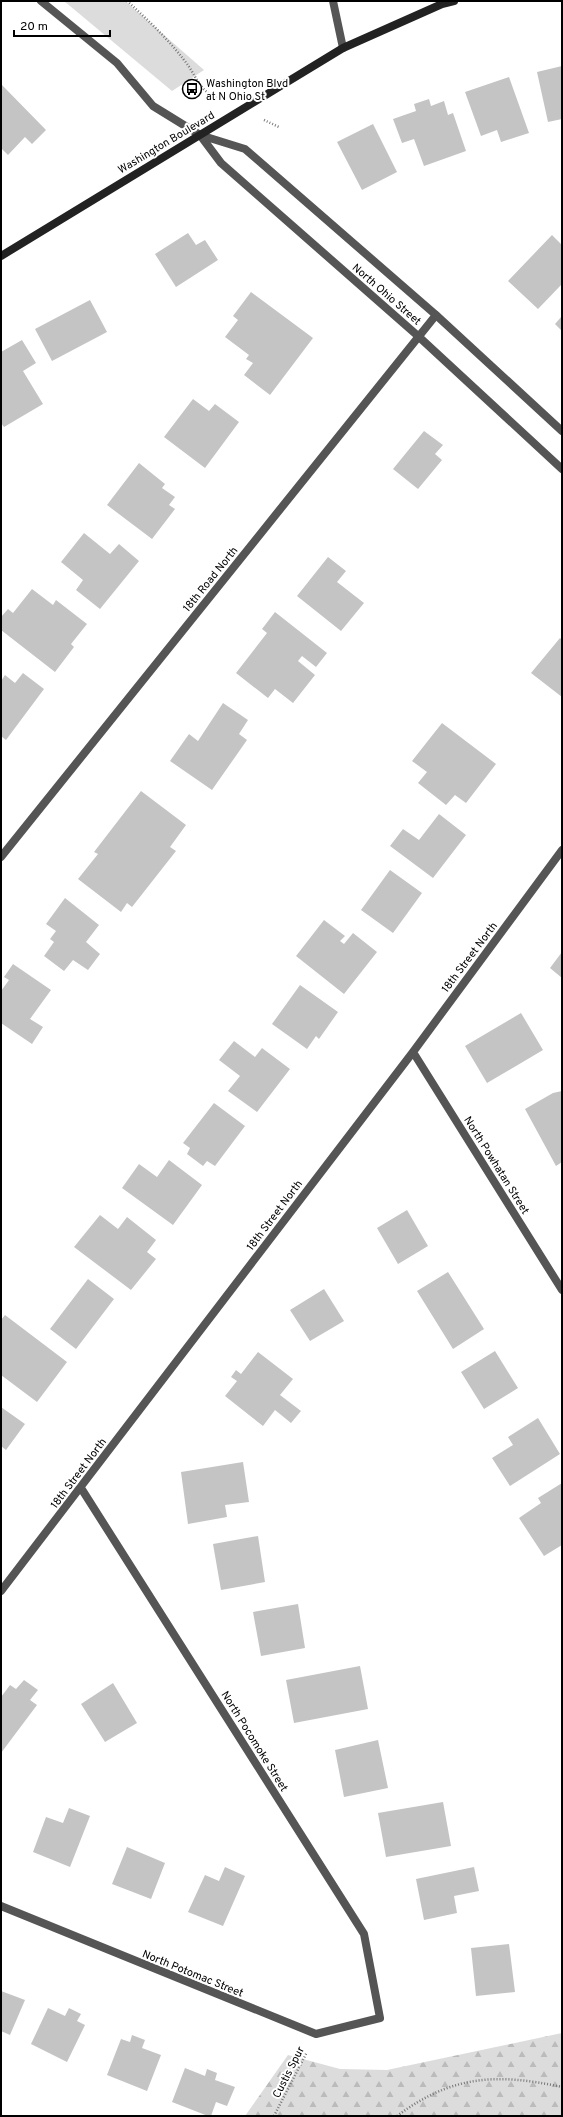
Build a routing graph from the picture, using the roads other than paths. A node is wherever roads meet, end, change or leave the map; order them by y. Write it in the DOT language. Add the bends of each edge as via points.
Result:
graph roads {
  1 [pos="41,1"];
  2 [pos="333,1"];
  3 [pos="454,1"];
  4 [pos="343,48"];
  5 [pos="200,135"];
  6 [pos="1,256"];
  7 [pos="436,315"];
  8 [pos="418,336"];
  9 [pos="562,431"];
  10 [pos="562,469"];
  11 [pos="562,850"];
  12 [pos="1,857"];
  13 [pos="413,1052"];
  14 [pos="562,1290"];
  15 [pos="81,1488"];
  16 [pos="1,1591"];
  17 [pos="1,1906"];
  18 [pos="316,2034"];
  1 -- 5 [label="street, North Ohio Street" via="117,63 153,106"];
  2 -- 4 [label="street"];
  3 -- 4 [label="main road, Washington Boulevard"];
  4 -- 5 [label="main road, Washington Boulevard"];
  5 -- 6 [label="main road, Washington Boulevard"];
  5 -- 7 [label="street, North Ohio Street" via="245,149"];
  5 -- 8 [label="street, North Ohio Street" via="221,163"];
  7 -- 8 [label="street, 18th Road North"];
  7 -- 9 [label="street, North Ohio Street"];
  8 -- 10 [label="street, North Ohio Street"];
  8 -- 12 [label="street, 18th Road North"];
  11 -- 13 [label="street, 18th Street North"];
  13 -- 14 [label="street, North Powhatan Street"];
  13 -- 15 [label="street, 18th Street North"];
  15 -- 16 [label="street, 18th Street North"];
  15 -- 18 [label="street, North Pocomoke Street" via="364,1934 380,2018"];
  17 -- 18 [label="street, North Potomac Street"];
}
